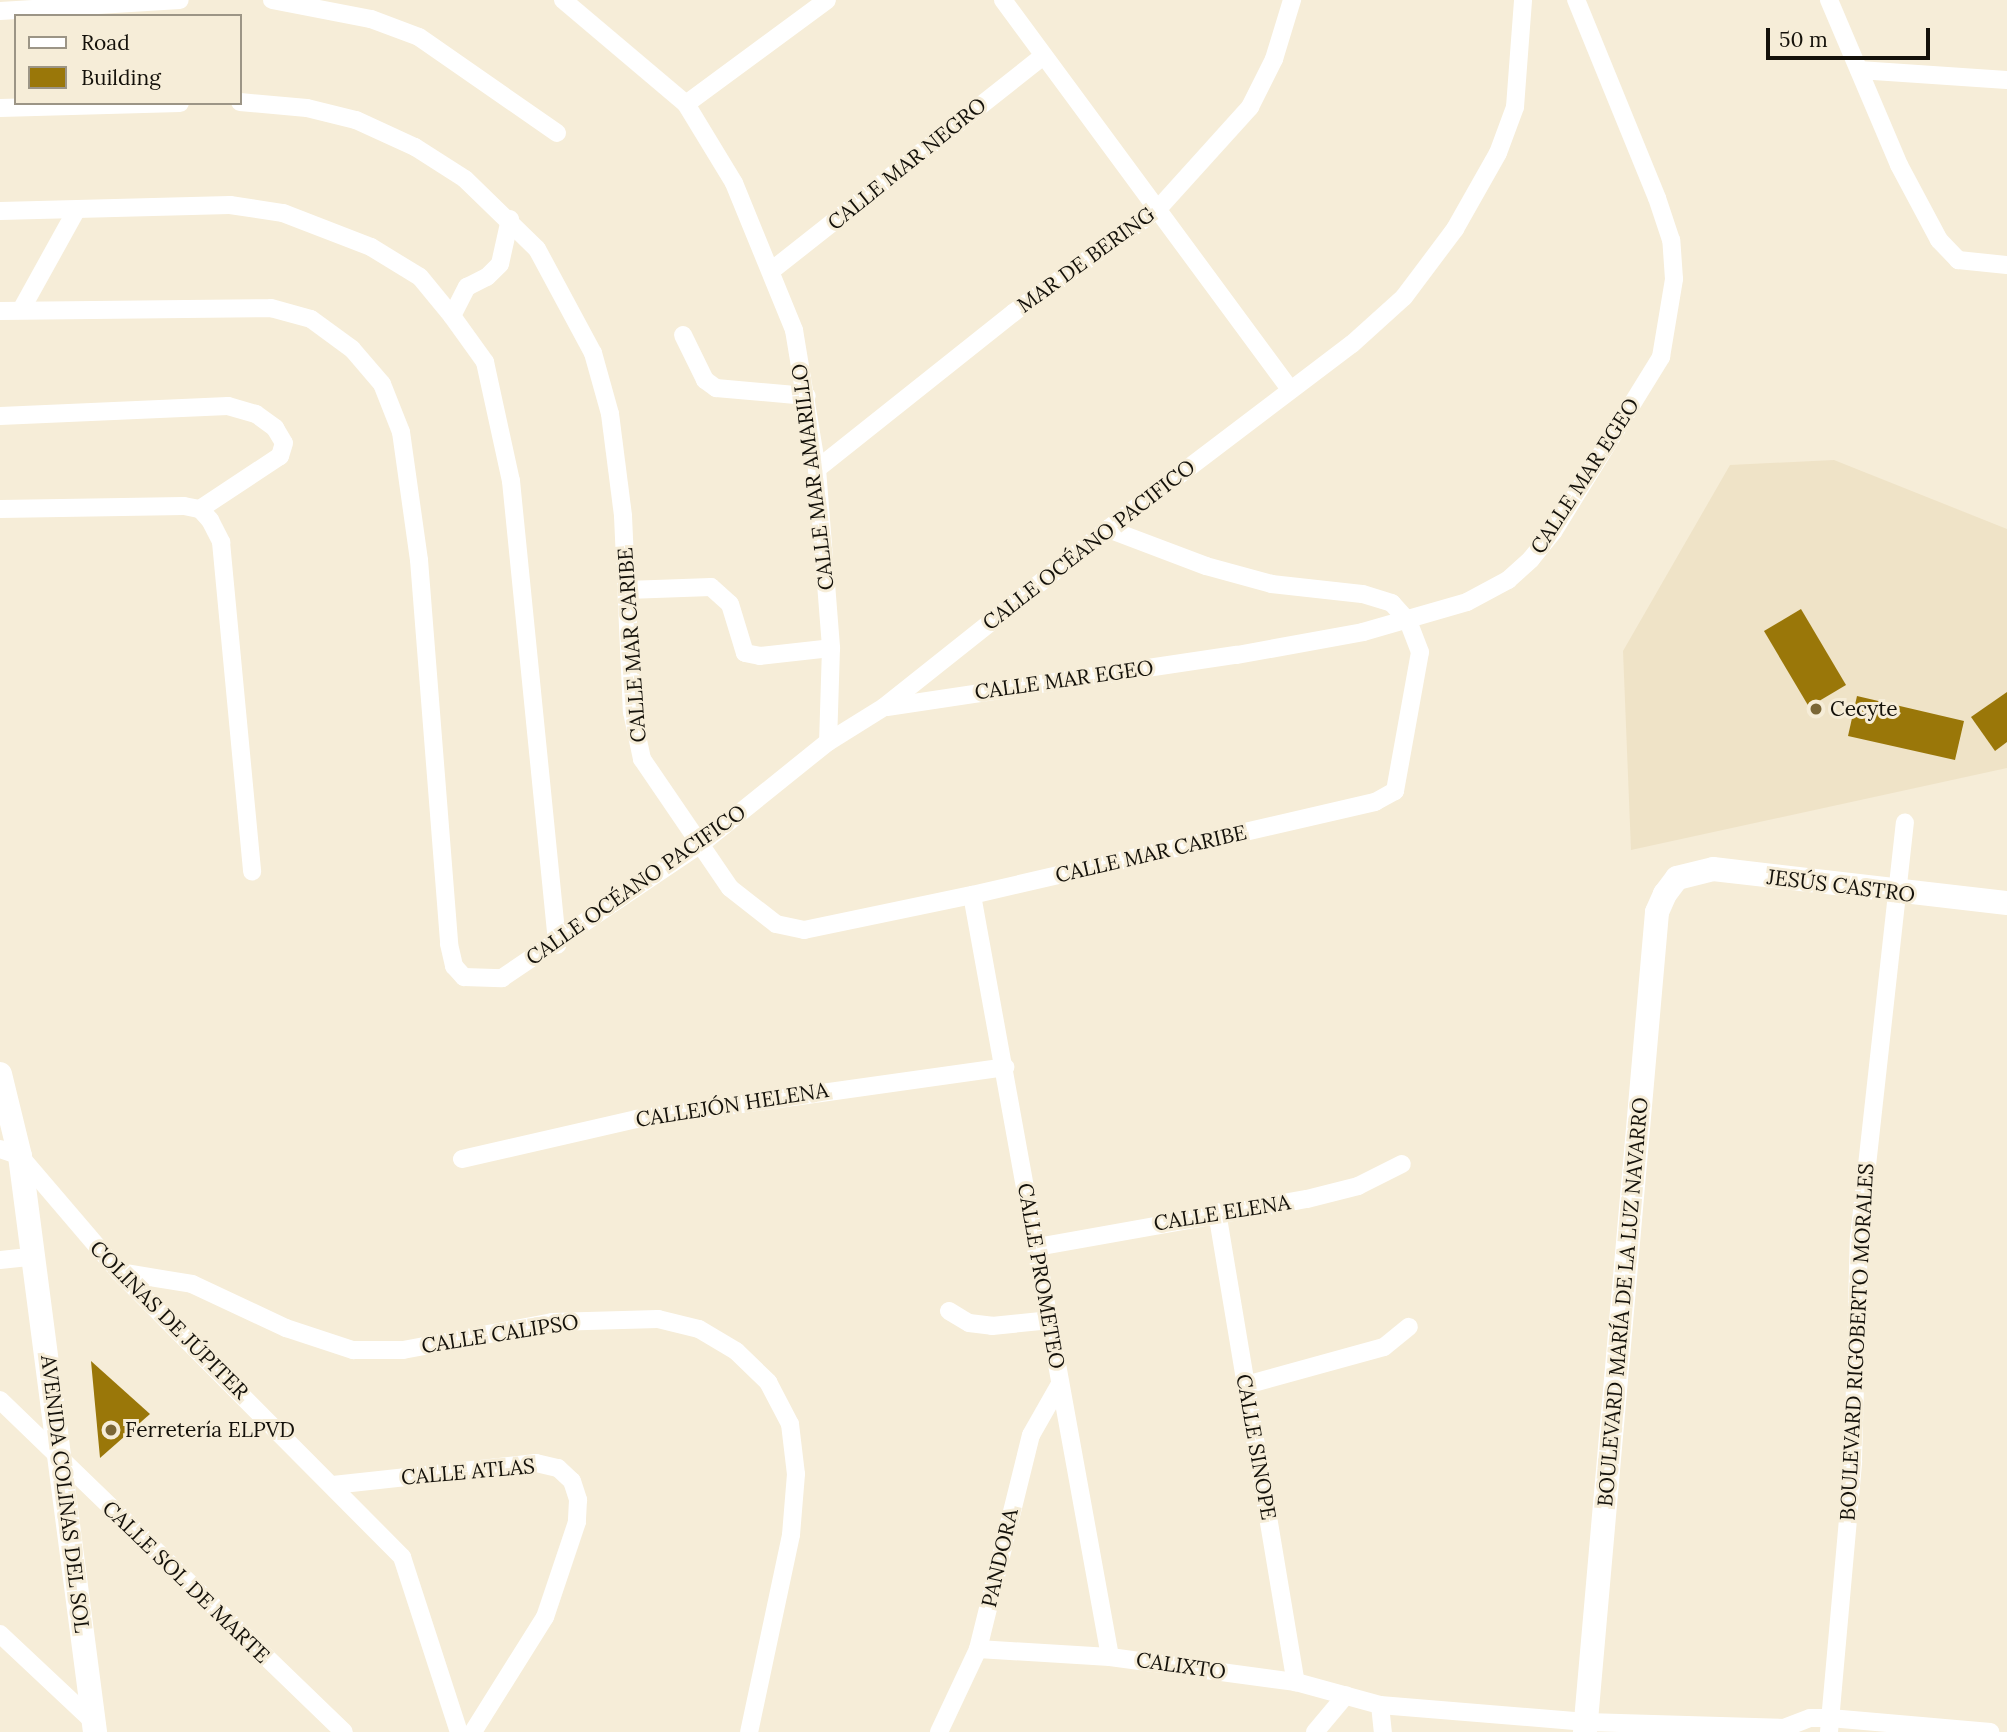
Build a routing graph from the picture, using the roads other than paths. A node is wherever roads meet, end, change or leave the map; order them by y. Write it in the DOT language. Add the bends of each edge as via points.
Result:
graph roads {
  1 [pos="180,0"];
  2 [pos="272,0"];
  3 [pos="563,0"];
  4 [pos="827,0"];
  5 [pos="1003,0"];
  6 [pos="1292,0"];
  7 [pos="1523,0"];
  8 [pos="1576,0"];
  9 [pos="1829,0"];
  10 [pos="0,11"];
  11 [pos="1043,56"];
  12 [pos="1859,70"];
  13 [pos="2007,80"];
  14 [pos="242,102"];
  15 [pos="685,104"];
  16 [pos="108,105"];
  17 [pos="0,108"];
  18 [pos="557,133"];
  19 [pos="76,209"];
  20 [pos="1157,210"];
  21 [pos="0,211"];
  22 [pos="510,219"];
  23 [pos="2007,265"];
  24 [pos="771,271"];
  25 [pos="20,310"];
  26 [pos="0,311"];
  27 [pos="452,316"];
  28 [pos="683,335"];
  29 [pos="1290,389"];
  30 [pos="807,396"];
  31 [pos="0,416"];
  32 [pos="817,469"];
  33 [pos="0,509"];
  34 [pos="200,509"];
  35 [pos="1108,529"];
  36 [pos="627,590"];
  37 [pos="1408,621"];
  38 [pos="831,648"];
  39 [pos="884,707"];
  40 [pos="828,742"];
  41 [pos="1905,823"];
  42 [pos="701,844"];
  43 [pos="252,872"];
  44 [pos="1677,878"];
  45 [pos="1898,894"];
  46 [pos="972,895"];
  47 [pos="2007,904"];
  48 [pos="557,945"];
  49 [pos="1004,1067"];
  50 [pos="0,1074"];
  51 [pos="10,1152"];
  52 [pos="462,1159"];
  53 [pos="1402,1164"];
  54 [pos="1217,1212"];
  55 [pos="1037,1247"];
  56 [pos="32,1257"];
  57 [pos="0,1260"];
  58 [pos="119,1272"];
  59 [pos="949,1311"];
  60 [pos="1051,1320"];
  61 [pos="1409,1327"];
  62 [pos="1060,1384"];
  63 [pos="1246,1385"];
  64 [pos="0,1400"];
  65 [pos="58,1460"];
  66 [pos="333,1485"];
  67 [pos="0,1634"];
  68 [pos="978,1649"];
  69 [pos="1110,1657"];
  70 [pos="1296,1682"];
  71 [pos="1346,1695"];
  72 [pos="1830,1695"];
  73 [pos="1380,1705"];
  74 [pos="1810,1725"];
  75 [pos="1829,1725"];
  76 [pos="1585,1727"];
  77 [pos="97,1729"];
  78 [pos="1787,1730"];
  79 [pos="344,1732"];
  80 [pos="459,1732"];
  81 [pos="472,1732"];
  82 [pos="749,1732"];
  83 [pos="939,1732"];
  84 [pos="1315,1732"];
  85 [pos="1383,1732"];
  86 [pos="1990,1732"];
  1 -- 10 [label="street"];
  2 -- 18 [label="street" via="371,19 419,37"];
  3 -- 15 [label="street, CALLE MAR AMARILLO"];
  4 -- 15 [label="street"];
  5 -- 11 [label="street"];
  6 -- 20 [label="street, MAR DE BERING" via="1275,59 1250,107"];
  7 -- 29 [label="street, CALLE OCÉANO PACIFICO" via="1515,107 1498,153 1455,229 1404,297 1352,344"];
  8 -- 37 [label="street, CALLE MAR EGEO" via="1671,240 1674,279 1661,357 1553,532 1531,559 1508,580 1467,602"];
  9 -- 12 [label="street"];
  11 -- 20 [label="street"];
  11 -- 24 [label="street, CALLE MAR NEGRO"];
  12 -- 13 [label="street"];
  12 -- 23 [label="street" via="1899,165 1940,240 1958,260"];
  14 -- 22 [label="street, CALLE MAR CARIBE" via="307,108 356,120 415,147 466,179"];
  15 -- 24 [label="street, CALLE MAR AMARILLO" via="734,183"];
  16 -- 17 [label="street"];
  19 -- 21 [label="street"];
  19 -- 25 [label="street"];
  19 -- 27 [label="street" via="230,205 284,213 371,247 420,277"];
  20 -- 29 [label="street"];
  20 -- 32 [label="street, MAR DE BERING" via="1013,313"];
  22 -- 27 [label="street" via="500,264 467,287"];
  22 -- 36 [label="street, CALLE MAR CARIBE" via="537,249 593,353 610,414"];
  24 -- 30 [label="street, CALLE MAR AMARILLO" via="794,330"];
  25 -- 26 [label="street"];
  25 -- 48 [label="street, CALLE OCÉANO PACIFICO" via="271,307 311,319 352,349 382,384 401,432 419,561 454,965 464,977 502,978"];
  27 -- 48 [label="street" via="485,362 511,481"];
  28 -- 30 [label="street" via="705,380 716,388"];
  29 -- 35 [label="street, CALLE OCÉANO PACIFICO"];
  30 -- 32 [label="street, CALLE MAR AMARILLO"];
  31 -- 34 [label="street" via="228,406 256,414 275,428 284,443 280,456"];
  32 -- 38 [label="street, CALLE MAR AMARILLO"];
  33 -- 34 [label="street"];
  34 -- 43 [label="street" via="221,542"];
  35 -- 37 [label="street" via="1206,566 1272,583 1362,594 1392,603"];
  35 -- 39 [label="street, CALLE OCÉANO PACIFICO"];
  36 -- 38 [label="street" via="711,587 730,604 745,653 760,656"];
  36 -- 42 [label="street, CALLE MAR CARIBE" via="635,737 666,800"];
  37 -- 39 [label="street, CALLE MAR EGEO" via="1237,655"];
  37 -- 46 [label="street, CALLE MAR CARIBE" via="1420,652 1395,791 1374,802"];
  38 -- 40 [label="street, CALLE MAR AMARILLO"];
  39 -- 40 [label="street, CALLE OCÉANO PACIFICO"];
  40 -- 42 [label="street, CALLE OCÉANO PACIFICO"];
  41 -- 45 [label="street, BOULEVARD RIGOBERTO MORALES"];
  42 -- 46 [label="street, CALLE MAR CARIBE" via="730,888 752,908 776,924 804,930"];
  42 -- 48 [label="street, CALLE OCÉANO PACIFICO"];
  44 -- 45 [label="street, JESÚS CASTRO" via="1713,869"];
  44 -- 76 [label="street, BOULEVARD MARÍA DE LA LUZ NAVARRO" via="1657,912"];
  45 -- 47 [label="street, JESÚS CASTRO"];
  45 -- 72 [label="street, BOULEVARD RIGOBERTO MORALES" via="1859,1238 1853,1461"];
  46 -- 49 [label="street, CALLE PROMETEO"];
  49 -- 52 [label="street, CALLEJÓN HELENA" via="636,1119"];
  49 -- 55 [label="street, CALLE PROMETEO"];
  50 -- 51 [label="street, AVENIDA COLINAS DEL SOL"];
  51 -- 56 [label="street, AVENIDA COLINAS DEL SOL"];
  51 -- 58 [label="street, COLINAS DE JÚPITER"];
  53 -- 54 [label="street, CALLE ELENA" via="1358,1185 1320,1196"];
  54 -- 55 [label="street, CALLE ELENA"];
  54 -- 63 [label="street, CALLE SINOPE"];
  55 -- 60 [label="street, CALLE PROMETEO"];
  56 -- 57 [label="street"];
  56 -- 65 [label="street, AVENIDA COLINAS DEL SOL"];
  58 -- 66 [label="street, COLINAS DE JÚPITER"];
  58 -- 82 [label="street, CALLE CALIPSO" via="192,1284 286,1328 353,1350 403,1350 552,1322 658,1319 699,1329 736,1351 768,1382 790,1424 796,1474 791,1535"];
  59 -- 60 [label="street" via="969,1323"];
  60 -- 62 [label="street, CALLE PROMETEO"];
  61 -- 63 [label="street" via="1384,1347"];
  62 -- 68 [label="street, PANDORA" via="1031,1435"];
  62 -- 69 [label="street, CALLE PROMETEO"];
  63 -- 70 [label="street, CALLE SINOPE"];
  64 -- 65 [label="street, CALLE SOL DE MARTE"];
  65 -- 77 [label="street, AVENIDA COLINAS DEL SOL"];
  65 -- 79 [label="street, CALLE SOL DE MARTE"];
  66 -- 80 [label="street, COLINAS DE JÚPITER" via="402,1557 414,1582"];
  66 -- 81 [label="street, CALLE ATLAS" via="536,1463 558,1468 572,1481 576,1522 545,1617"];
  67 -- 77 [label="street"];
  68 -- 69 [label="street, CALIXTO"];
  68 -- 83 [label="street, PANDORA"];
  69 -- 70 [label="street, CALIXTO"];
  70 -- 71 [label="street, CALIXTO"];
  71 -- 73 [label="street, CALIXTO"];
  71 -- 84 [label="street"];
  72 -- 74 [label="street"];
  72 -- 75 [label="street, BOULEVARD RIGOBERTO MORALES"];
  73 -- 76 [label="street, CALIXTO"];
  73 -- 85 [label="street"];
  74 -- 75 [label="street"];
  74 -- 78 [label="street"];
  75 -- 86 [label="street"];
  76 -- 78 [label="street, CALIXTO"];
}
